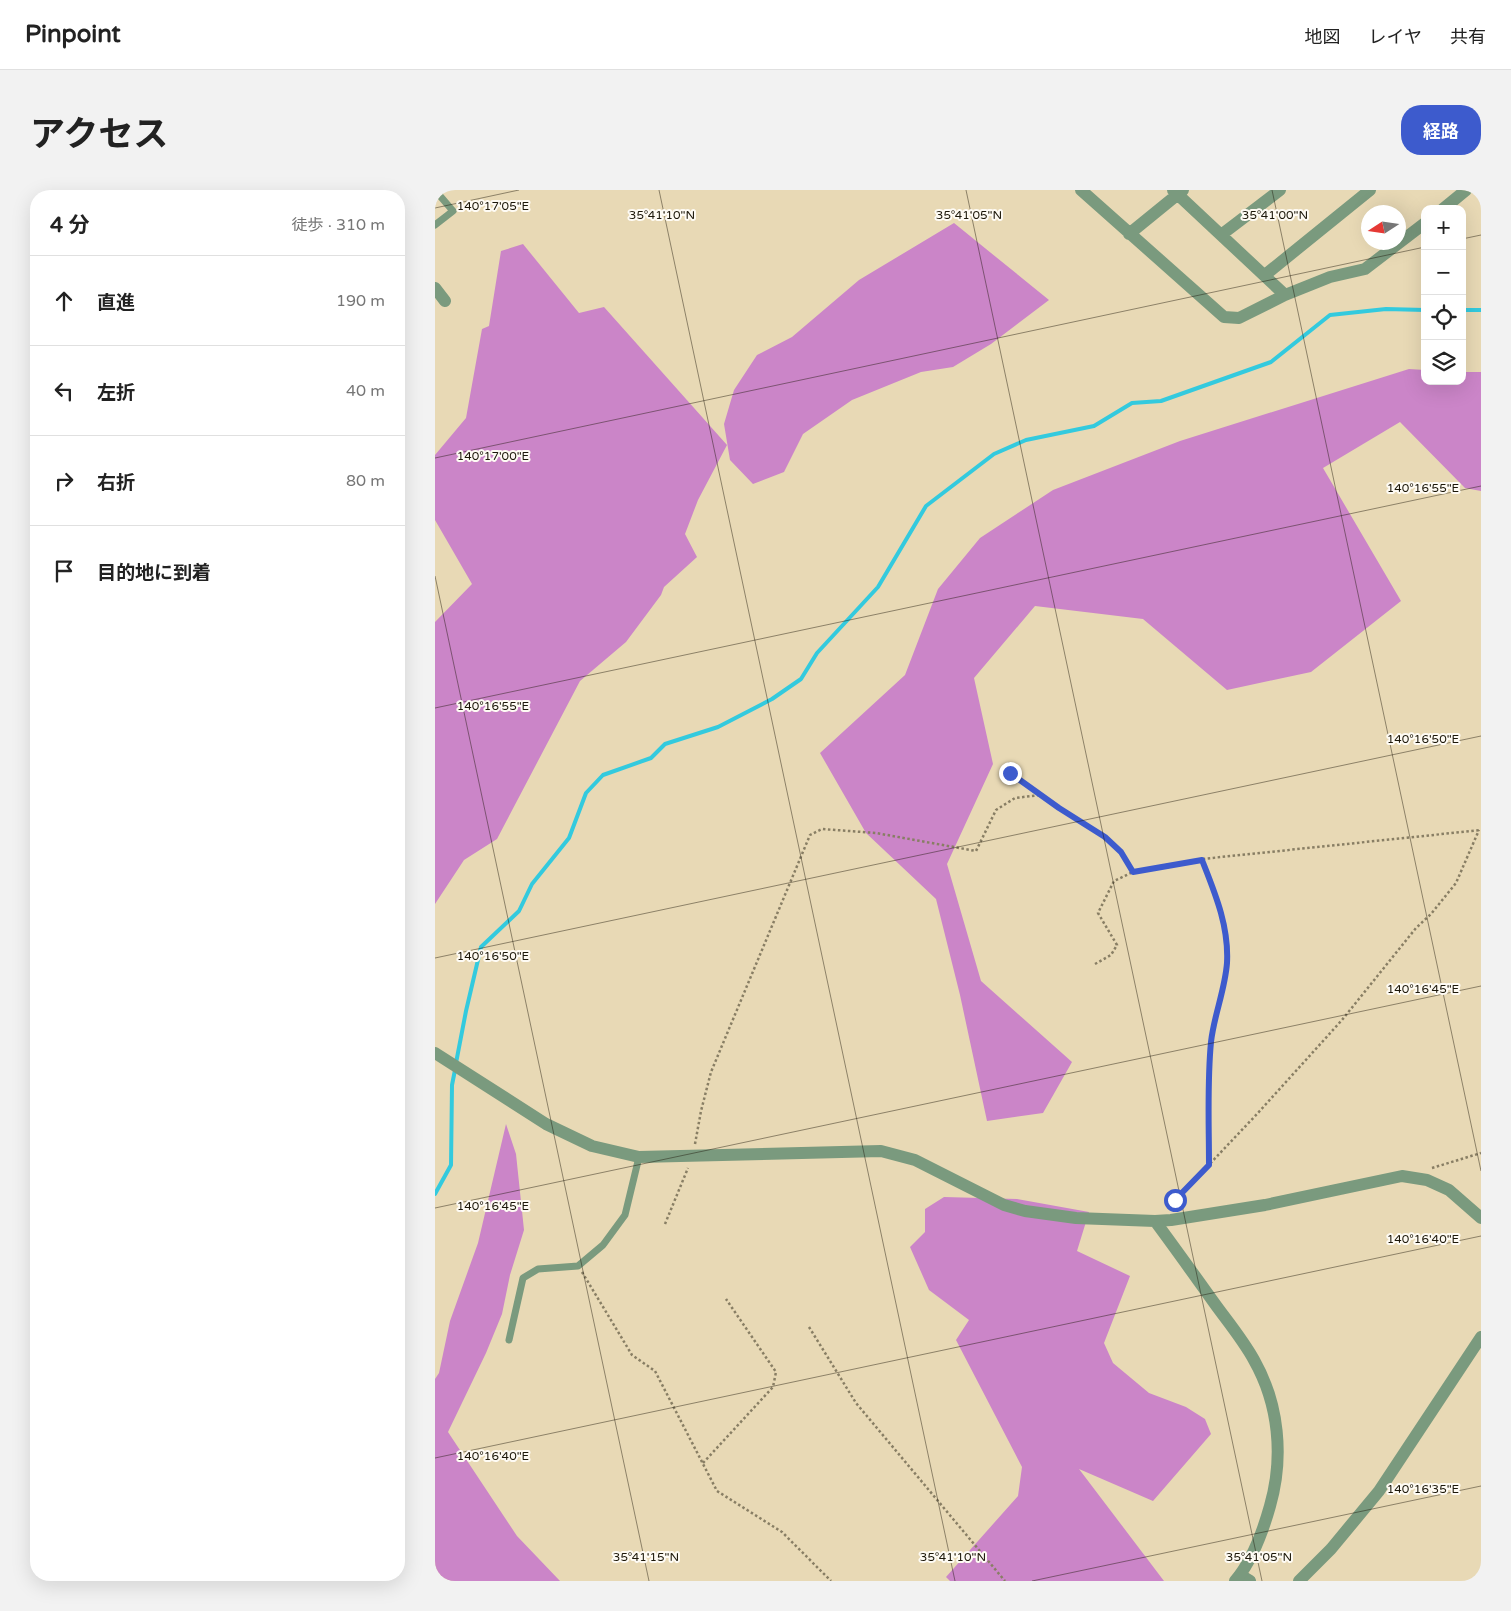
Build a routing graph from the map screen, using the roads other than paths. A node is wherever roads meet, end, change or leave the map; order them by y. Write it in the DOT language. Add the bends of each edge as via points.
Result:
graph roads {
  1 [pos="435,190"];
  2 [pos="1081,190"];
  3 [pos="1280,190"];
  4 [pos="1371,190"];
  5 [pos="1466,190"];
  6 [pos="1178,191"];
  7 [pos="1448,205"];
  8 [pos="435,225"];
  9 [pos="1421,226"];
  10 [pos="1129,234"];
  11 [pos="1221,235"];
  12 [pos="1265,275"];
  13 [pos="435,288"];
  14 [pos="1285,295"];
  15 [pos="445,301"];
  16 [pos="435,1053"];
  17 [pos="639,1157"];
  18 [pos="1481,1218"];
  19 [pos="1155,1221"];
  20 [pos="1481,1337"];
  21 [pos="509,1340"];
  22 [pos="1242,1579"];
  23 [pos="1299,1581"];
  1 -- 8 [label="lane" via="453,211"];
  2 -- 10 [label="street"];
  3 -- 11 [label="street"];
  4 -- 12 [label="street"];
  5 -- 7 [label="street"];
  6 -- 10 [label="street"];
  6 -- 11 [label="street"];
  9 -- 14 [label="street" via="1365,269 1330,277"];
  10 -- 14 [label="street" via="1224,317 1239,318"];
  11 -- 12 [label="street"];
  12 -- 14 [label="street"];
  13 -- 15 [label="street"];
  16 -- 17 [label="street" via="546,1124 592,1146"];
  17 -- 19 [label="street" via="881,1151 915,1160 1004,1205 1025,1211 1076,1218"];
  17 -- 21 [label="lane" via="625,1215 603,1244 579,1266 538,1269 523,1278"];
  18 -- 19 [label="street" via="1449,1190 1427,1180 1402,1176 1265,1205"];
  19 -- 22 [label="street" via="1254,1359 1275,1417 1276,1485"];
  20 -- 23 [label="street" via="1379,1491 1331,1550"];
}
